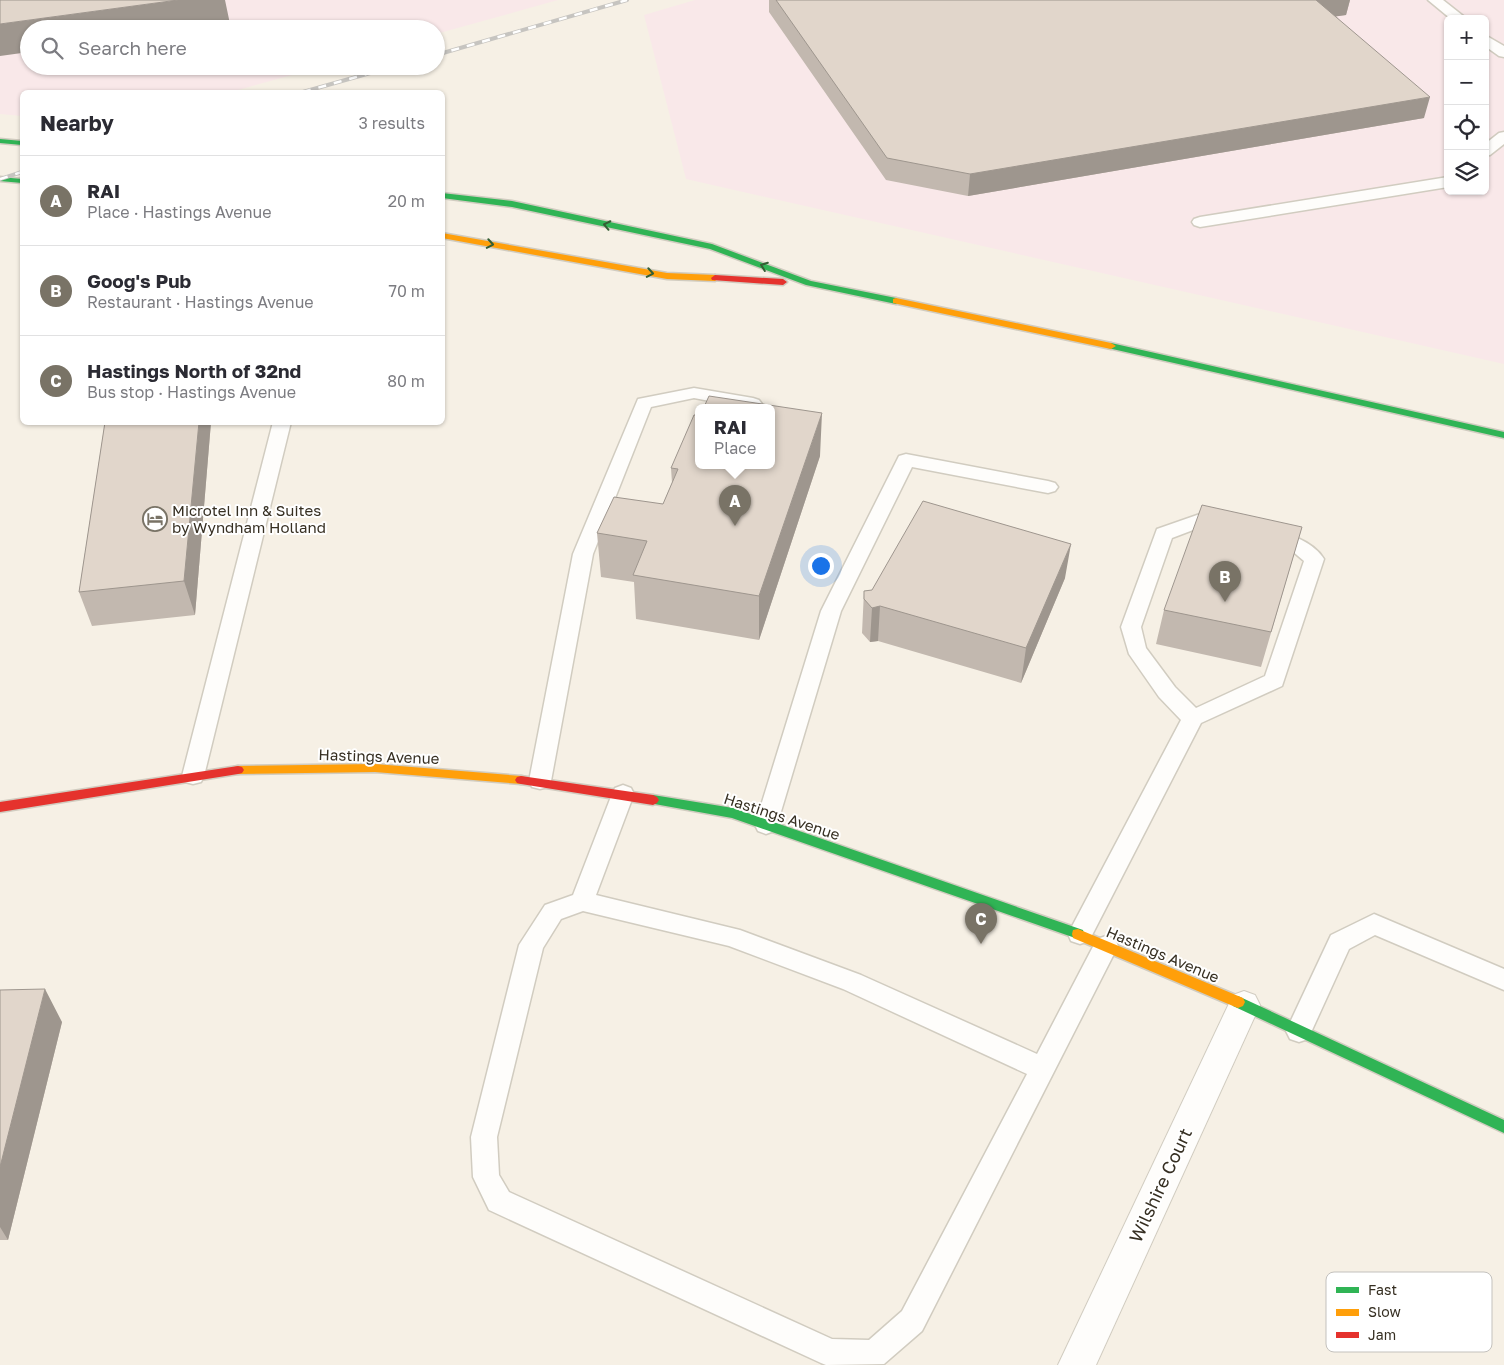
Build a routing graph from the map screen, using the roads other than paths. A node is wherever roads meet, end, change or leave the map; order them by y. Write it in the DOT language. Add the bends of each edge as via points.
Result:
graph roads {
  1 [pos="1436,0"];
  2 [pos="1455,15"];
  3 [pos="1489,42"];
  4 [pos="1504,53"];
  5 [pos="1504,136"];
  6 [pos="0,141"];
  7 [pos="20,143"];
  8 [pos="1487,150"];
  9 [pos="0,179"];
  10 [pos="20,180"];
  11 [pos="1444,183"];
  12 [pos="445,194"];
  13 [pos="1200,222"];
  14 [pos="445,236"];
  15 [pos="810,283"];
  16 [pos="754,404"];
  17 [pos="281,425"];
  18 [pos="1504,435"];
  19 [pos="1048,487"];
  20 [pos="1194,718"];
  21 [pos="193,776"];
  22 [pos="540,780"];
  23 [pos="623,794"];
  24 [pos="0,807"];
  25 [pos="766,825"];
  26 [pos="582,901"];
  27 [pos="1080,934"];
  28 [pos="1106,946"];
  29 [pos="1504,980"];
  30 [pos="1244,1005"];
  31 [pos="1299,1031"];
  32 [pos="1043,1069"];
  33 [pos="1504,1127"];
  34 [pos="1077,1365"];
  1 -- 2 [label="lane"];
  3 -- 4 [label="lane"];
  5 -- 8 [label="lane"];
  6 -- 7 [label="main road"];
  9 -- 10 [label="main road"];
  11 -- 13 [label="lane"];
  15 -- 12 [label="main road, one-way" via="712,247 512,204"];
  14 -- 15 [label="main road, one-way" via="667,276"];
  15 -- 18 [label="main road" via="1180,361"];
  16 -- 22 [label="lane" via="694,393 644,403 583,554"];
  17 -- 21 [label="lane"];
  19 -- 25 [label="lane" via="906,460 831,611"];
  20 -- 20 [label="lane" via="1274,681 1314,559 1298,545 1200,520 1164,534 1131,627 1136,649 1167,692"];
  20 -- 27 [label="lane"];
  21 -- 22 [label="main road, Hastings Avenue" via="230,770 375,768"];
  21 -- 24 [label="main road, Hastings Avenue"];
  22 -- 23 [label="main road, Hastings Avenue"];
  23 -- 25 [label="main road, Hastings Avenue" via="733,813"];
  23 -- 26 [label="lane"];
  25 -- 27 [label="main road, Hastings Avenue"];
  26 -- 32 [label="lane" via="731,937 852,982"];
  26 -- 32 [label="lane" via="553,912 531,945 484,1137 486,1177 499,1201 831,1353 874,1354 912,1321"];
  27 -- 28 [label="main road, Hastings Avenue"];
  28 -- 30 [label="main road, Hastings Avenue"];
  28 -- 32 [label="lane"];
  29 -- 31 [label="lane" via="1374,924 1340,942"];
  30 -- 31 [label="main road, Hastings Avenue"];
  30 -- 34 [label="street, Wilshire Court"];
  31 -- 33 [label="main road, Hastings Avenue"];
}
